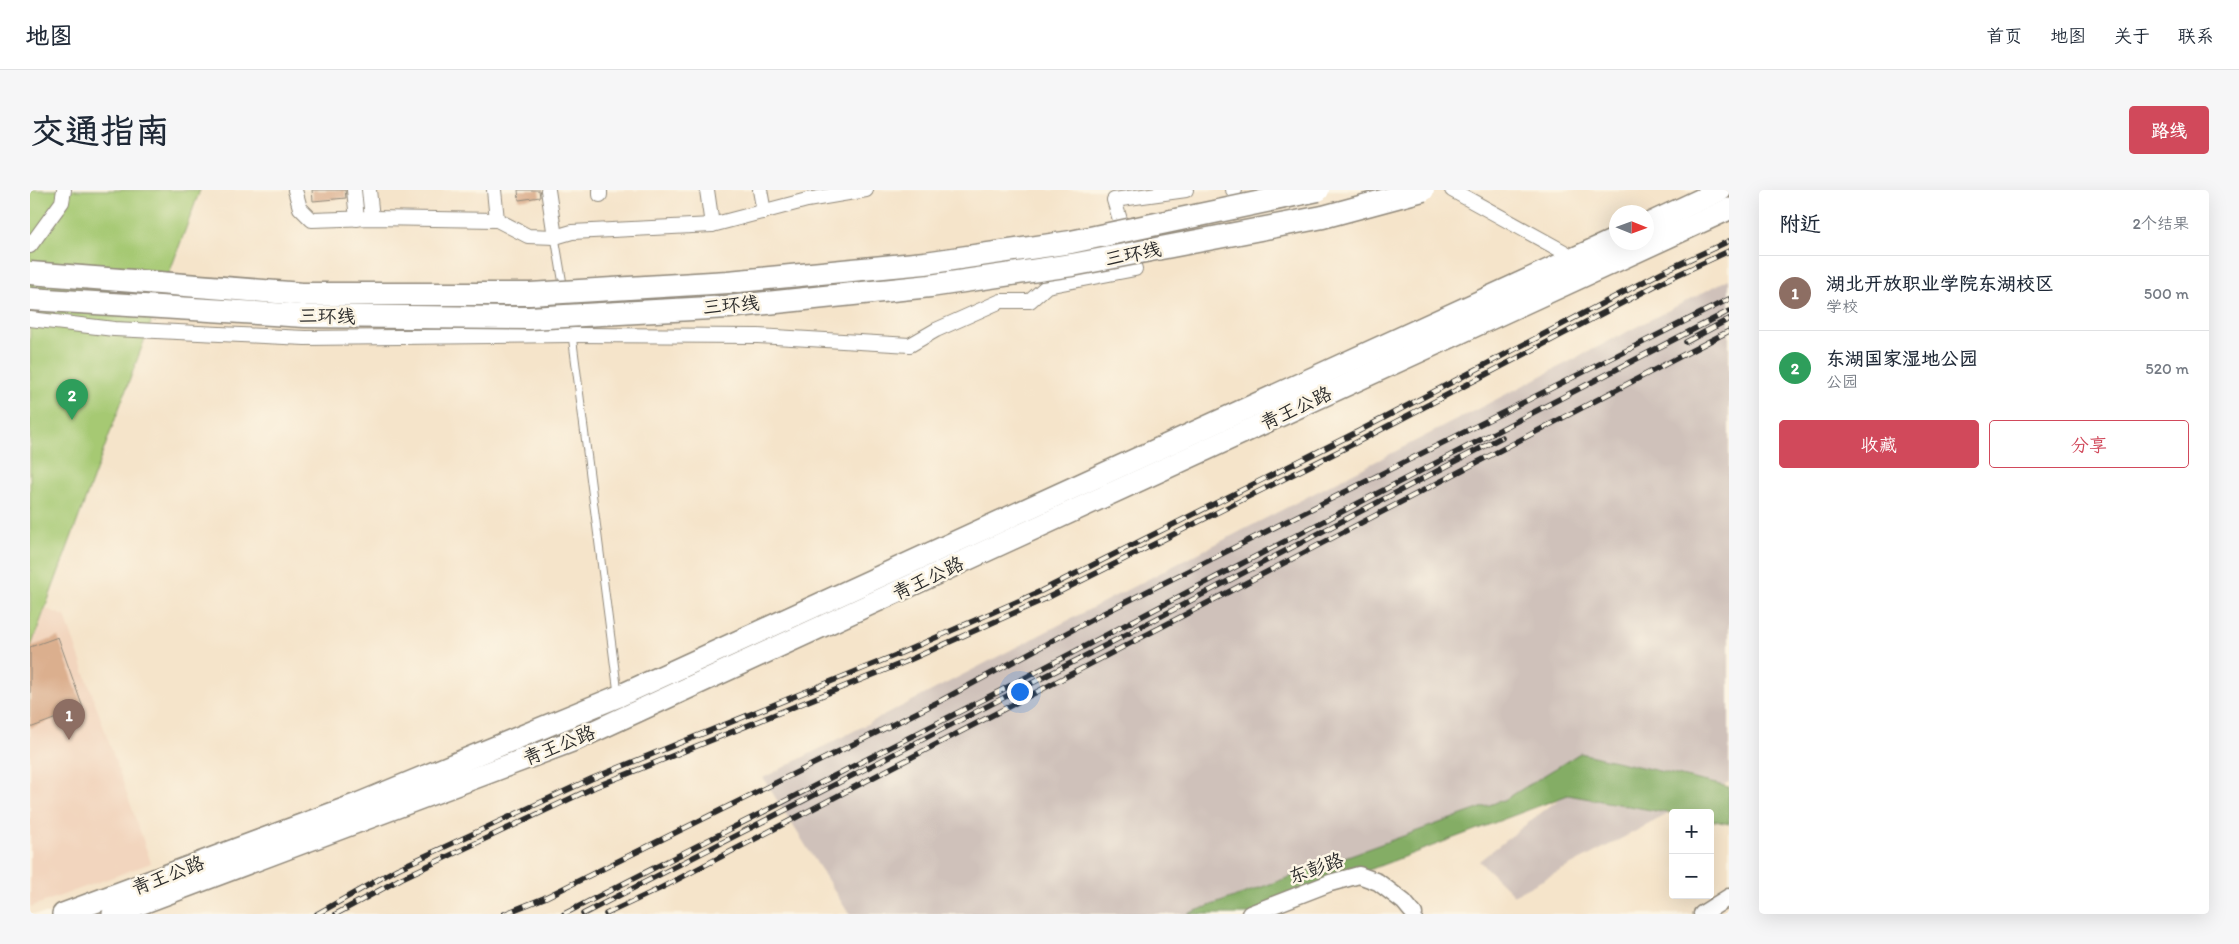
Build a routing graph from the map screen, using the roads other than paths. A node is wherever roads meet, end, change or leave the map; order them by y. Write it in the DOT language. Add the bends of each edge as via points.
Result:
graph roads {
  1 [pos="64,190"];
  2 [pos="295,190"];
  3 [pos="354,190"];
  4 [pos="369,190"];
  5 [pos="494,190"];
  6 [pos="548,190"];
  7 [pos="707,190"];
  8 [pos="760,190"];
  9 [pos="865,190"];
  10 [pos="1186,190"];
  11 [pos="1318,190"];
  12 [pos="1423,190"];
  13 [pos="1452,190"];
  14 [pos="1721,190"];
  15 [pos="806,195"];
  16 [pos="1729,209"];
  17 [pos="764,212"];
  18 [pos="357,218"];
  19 [pos="372,218"];
  20 [pos="497,220"];
  21 [pos="1654,221"];
  22 [pos="712,226"];
  23 [pos="555,237"];
  24 [pos="1609,242"];
  25 [pos="30,246"];
  26 [pos="1575,258"];
  27 [pos="30,273"];
  28 [pos="565,296"];
  29 [pos="30,299"];
  30 [pos="567,306"];
  31 [pos="30,319"];
  32 [pos="572,335"];
  33 [pos="619,696"];
  34 [pos="1729,897"];
  35 [pos="63,914"];
  36 [pos="113,914"];
  37 [pos="1250,914"];
  38 [pos="1414,914"];
  39 [pos="1702,914"];
  1 -- 25 [label="street" via="62,202"];
  2 -- 18 [label="street" via="300,208 312,220"];
  3 -- 18 [label="street"];
  4 -- 19 [label="street"];
  5 -- 20 [label="street"];
  6 -- 23 [label="street"];
  7 -- 22 [label="street"];
  8 -- 17 [label="street"];
  9 -- 15 [label="street"];
  10 -- 32 [label="street" via="1114,200 1135,269 1047,286 1030,301 1001,301 910,345 758,336"];
  11 -- 27 [label="highway, 三环线, bridge" via="1071,242 925,263 728,282 530,294 302,294"];
  12 -- 29 [label="highway, 三环线, bridge" via="1323,217 1072,265 930,286 728,307 529,318 315,316"];
  13 -- 26 [label="street"];
  14 -- 21 [label="main road"];
  15 -- 17 [label="street"];
  16 -- 36 [label="main road, 青王公路" via="575,740"];
  17 -- 22 [label="street"];
  18 -- 19 [label="street"];
  19 -- 20 [label="street"];
  20 -- 23 [label="street" via="528,236"];
  22 -- 23 [label="street" via="572,232"];
  23 -- 28 [label="lane"];
  24 -- 26 [label="main road, 青王公路"];
  26 -- 33 [label="main road, 青王公路"];
  30 -- 32 [label="lane"];
  31 -- 32 [label="street" via="114,329 305,338"];
  32 -- 33 [label="lane"];
  33 -- 35 [label="main road, 青王公路" via="360,803"];
  34 -- 39 [label="street"];
  37 -- 38 [label="street, 东彭路" via="1330,882 1358,875 1378,882"];
}
